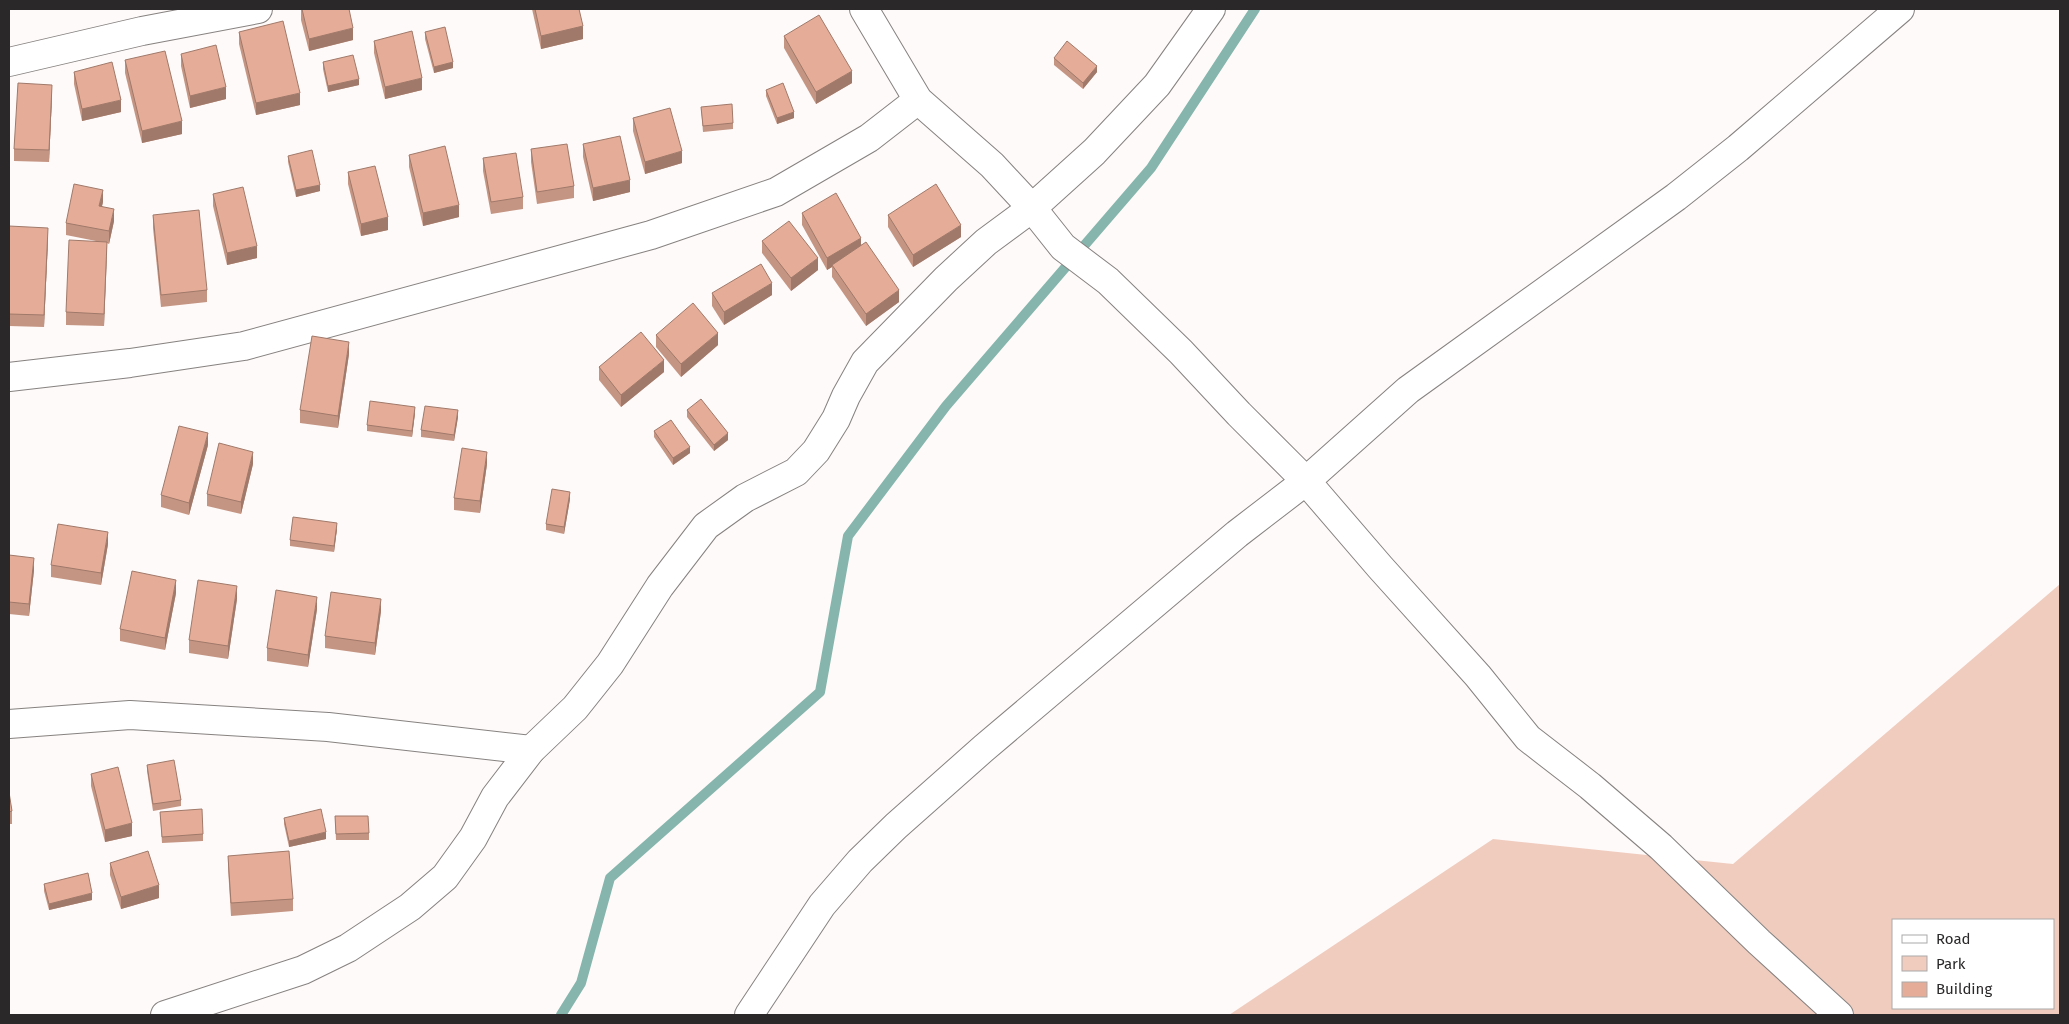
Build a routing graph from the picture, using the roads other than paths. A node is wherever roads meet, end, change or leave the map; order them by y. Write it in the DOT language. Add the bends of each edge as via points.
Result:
graph roads {
  1 [pos="258,9"];
  2 [pos="864,9"];
  3 [pos="1211,9"];
  4 [pos="1900,9"];
  5 [pos="202,15"];
  6 [pos="9,62"];
  7 [pos="918,100"];
  8 [pos="1032,208"];
  9 [pos="9,377"];
  10 [pos="1306,481"];
  11 [pos="9,724"];
  12 [pos="531,750"];
  13 [pos="165,1015"];
  14 [pos="749,1015"];
  15 [pos="1839,1015"];
  1 -- 5 [label="street"];
  2 -- 7 [label="street"];
  3 -- 8 [label="street" via="1157,85 1094,152"];
  4 -- 10 [label="street" via="1699,178 1408,390"];
  5 -- 6 [label="street"];
  7 -- 8 [label="street" via="992,165"];
  7 -- 9 [label="street" via="869,138 776,192 651,235 244,346"];
  8 -- 10 [label="street" via="1063,246 1108,281"];
  8 -- 12 [label="street" via="986,242 865,362 816,451 796,472 744,498 706,526 660,586 610,664 575,708"];
  10 -- 14 [label="street" via="1150,607 896,826 822,905"];
  10 -- 15 [label="street" via="1478,676 1528,738 1590,786 1661,848"];
  11 -- 12 [label="street" via="130,715 328,727"];
  12 -- 13 [label="street" via="495,797 473,838 445,877 410,907 348,948 303,970"];
}
